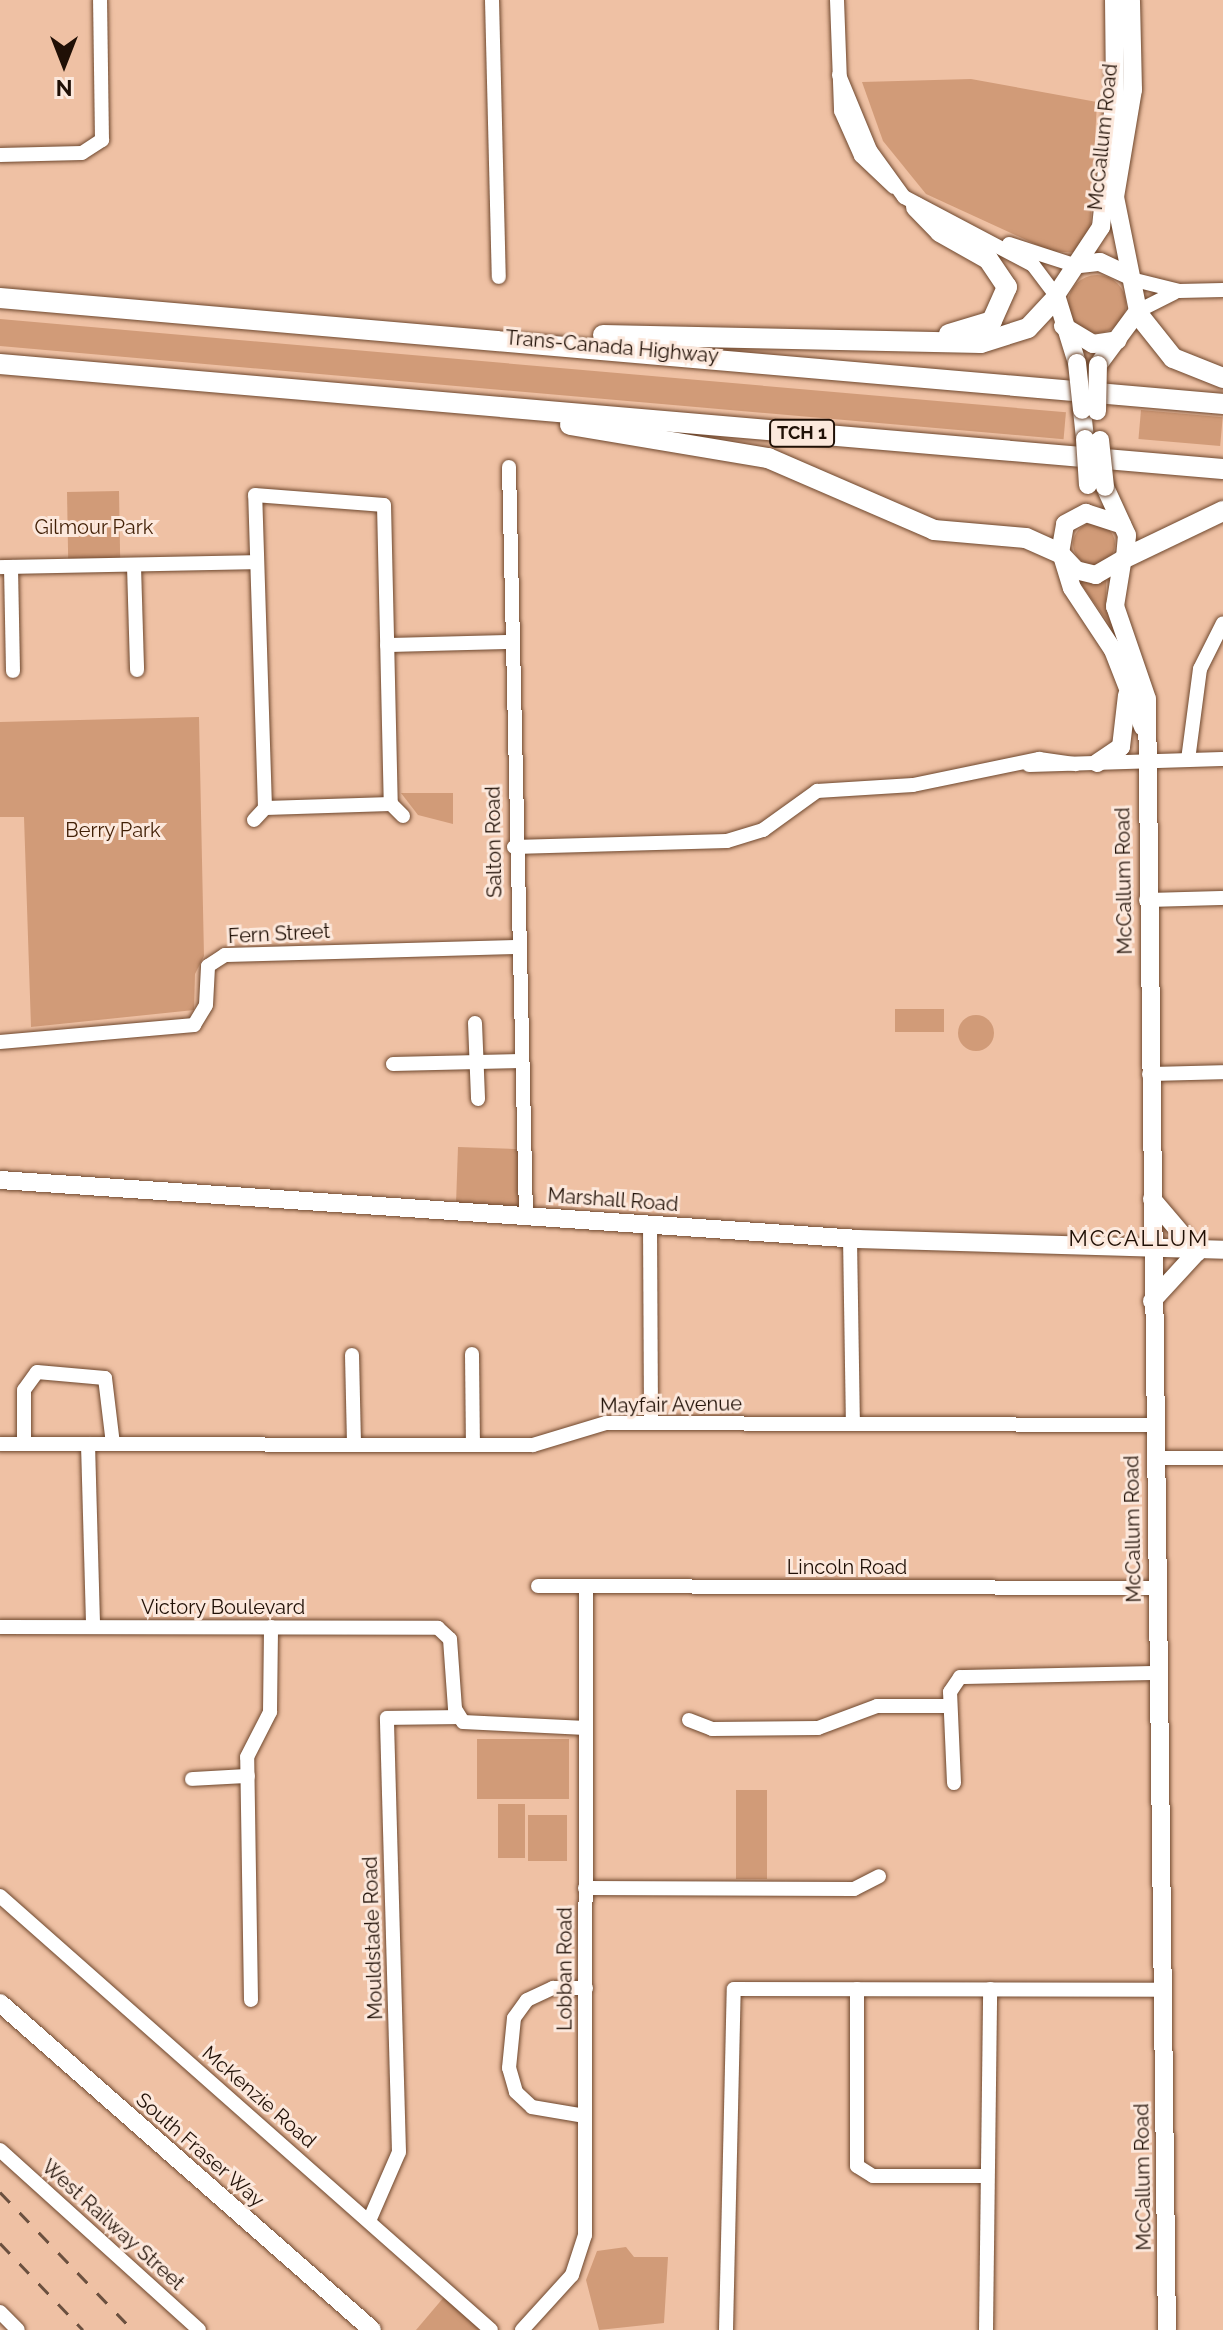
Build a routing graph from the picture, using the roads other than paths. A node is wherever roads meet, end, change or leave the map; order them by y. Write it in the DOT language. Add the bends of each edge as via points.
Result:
graph roads {
  1 [pos="100,0"];
  2 [pos="492,0"];
  3 [pos="837,0"];
  4 [pos="1114,0"];
  5 [pos="1131,0"];
  6 [pos="0,155"];
  7 [pos="916,207"];
  8 [pos="976,236"];
  9 [pos="1078,265"];
  10 [pos="499,277"];
  11 [pos="1131,278"];
  12 [pos="1223,290"];
  13 [pos="1179,291"];
  14 [pos="1056,297"];
  15 [pos="0,298"];
  16 [pos="1138,312"];
  17 [pos="1061,324"];
  18 [pos="532,339"];
  19 [pos="1118,340"];
  20 [pos="833,343"];
  21 [pos="0,364"];
  22 [pos="1223,378"];
  23 [pos="381,395"];
  24 [pos="1223,404"];
  25 [pos="1090,411"];
  26 [pos="509,467"];
  27 [pos="1223,469"];
  28 [pos="1097,486"];
  29 [pos="1223,511"];
  30 [pos="1065,524"];
  31 [pos="1122,525"];
  32 [pos="1062,556"];
  33 [pos="1123,560"];
  34 [pos="256,562"];
  35 [pos="134,566"];
  36 [pos="5,567"];
  37 [pos="1223,623"];
  38 [pos="509,642"];
  39 [pos="387,645"];
  40 [pos="137,670"];
  41 [pos="13,671"];
  42 [pos="1127,692"];
  43 [pos="1143,727"];
  44 [pos="1223,759"];
  45 [pos="1188,760"];
  46 [pos="1145,761"];
  47 [pos="1097,763"];
  48 [pos="391,804"];
  49 [pos="265,808"];
  50 [pos="403,816"];
  51 [pos="254,820"];
  52 [pos="514,847"];
  53 [pos="1223,898"];
  54 [pos="1146,900"];
  55 [pos="517,947"];
  56 [pos="475,1023"];
  57 [pos="0,1042"];
  58 [pos="521,1061"];
  59 [pos="476,1062"];
  60 [pos="393,1064"];
  61 [pos="1223,1072"];
  62 [pos="1149,1074"];
  63 [pos="478,1099"];
  64 [pos="0,1180"];
  65 [pos="1152,1199"];
  66 [pos="526,1216"];
  67 [pos="650,1225"];
  68 [pos="850,1238"];
  69 [pos="1223,1250"];
  70 [pos="1152,1252"];
  71 [pos="1197,1252"];
  72 [pos="1152,1301"];
  73 [pos="472,1354"];
  74 [pos="352,1355"];
  75 [pos="651,1423"];
  76 [pos="853,1423"];
  77 [pos="1154,1425"];
  78 [pos="24,1443"];
  79 [pos="0,1444"];
  80 [pos="88,1444"];
  81 [pos="113,1444"];
  82 [pos="354,1444"];
  83 [pos="473,1444"];
  84 [pos="1154,1458"];
  85 [pos="1223,1458"];
  86 [pos="538,1586"];
  87 [pos="586,1587"];
  88 [pos="1156,1588"];
  89 [pos="93,1626"];
  90 [pos="0,1627"];
  91 [pos="271,1627"];
  92 [pos="1157,1673"];
  93 [pos="950,1706"];
  94 [pos="457,1717"];
  95 [pos="689,1720"];
  96 [pos="586,1728"];
  97 [pos="248,1776"];
  98 [pos="192,1779"];
  99 [pos="954,1783"];
  100 [pos="876,1878"];
  101 [pos="585,1888"];
  102 [pos="0,1896"];
  103 [pos="586,1988"];
  104 [pos="857,1989"];
  105 [pos="990,1989"];
  106 [pos="1162,1990"];
  107 [pos="251,2000"];
  108 [pos="0,2003"];
  109 [pos="585,2116"];
  110 [pos="0,2150"];
  111 [pos="987,2176"];
  112 [pos="369,2221"];
  113 [pos="0,2312"];
  114 [pos="1166,2328"];
  115 [pos="18,2330"];
  116 [pos="199,2330"];
  117 [pos="372,2330"];
  118 [pos="491,2330"];
  119 [pos="522,2330"];
  120 [pos="726,2330"];
  121 [pos="986,2330"];
  1 -- 6 [label="street" via="104,132 97,148"];
  2 -- 10 [label="street"];
  3 -- 7 [label="street" via="841,111 861,156"];
  4 -- 9 [label="main road, McCallum Road" via="1115,94 1101,227"];
  5 -- 11 [label="main road, McCallum Road" via="1133,90 1115,197"];
  7 -- 8 [label="street"];
  7 -- 20 [label="highway" via="940,232 999,270 1007,287 1000,311 963,332"];
  8 -- 9 [label="street"];
  8 -- 14 [label="street" via="1033,265"];
  9 -- 11 [label="main road" via="1100,262"];
  9 -- 14 [label="main road"];
  11 -- 13 [label="street"];
  11 -- 16 [label="main road"];
  12 -- 13 [label="street"];
  13 -- 16 [label="street"];
  14 -- 17 [label="main road"];
  14 -- 20 [label="highway" via="1028,328 995,340"];
  15 -- 18 [label="highway, Trans-Canada Highway"];
  16 -- 19 [label="main road"];
  16 -- 22 [label="highway" via="1173,358"];
  17 -- 19 [label="main road" via="1093,344"];
  17 -- 25 [label="main road, bridge"];
  18 -- 20 [label="highway" via="651,335"];
  18 -- 24 [label="highway, Trans-Canada Highway"];
  19 -- 25 [label="main road, bridge" via="1098,365"];
  21 -- 23 [label="highway, TCH 1"];
  23 -- 27 [label="highway, TCH 1"];
  23 -- 32 [label="highway" via="735,450 803,471 934,530 1026,538"];
  25 -- 28 [label="main road, bridge"];
  26 -- 38 [label="street, Salton Road"];
  28 -- 30 [label="main road"];
  28 -- 31 [label="main road"];
  29 -- 33 [label="highway"];
  30 -- 31 [label="main road" via="1096,512"];
  30 -- 32 [label="main road"];
  31 -- 33 [label="main road"];
  32 -- 33 [label="main road" via="1096,575"];
  32 -- 42 [label="main road, McCallum Road" via="1072,588 1113,650"];
  33 -- 43 [label="main road, McCallum Road" via="1114,596 1145,687"];
  34 -- 35 [label="street"];
  34 -- 39 [label="street" via="255,495 384,505"];
  34 -- 49 [label="street"];
  35 -- 36 [label="street"];
  35 -- 40 [label="street"];
  36 -- 41 [label="street"];
  37 -- 45 [label="street" via="1200,669"];
  38 -- 39 [label="street"];
  38 -- 52 [label="street, Salton Road"];
  39 -- 48 [label="street"];
  42 -- 43 [label="main road, McCallum Road"];
  42 -- 47 [label="main road" via="1121,747"];
  43 -- 46 [label="main road, McCallum Road"];
  44 -- 45 [label="street"];
  45 -- 46 [label="street"];
  46 -- 47 [label="street"];
  46 -- 54 [label="main road, McCallum Road"];
  47 -- 52 [label="street" via="1039,759 1029,765 817,791 763,830 736,840"];
  48 -- 49 [label="street"];
  48 -- 50 [label="street"];
  49 -- 51 [label="street"];
  52 -- 55 [label="street, Salton Road"];
  53 -- 54 [label="street"];
  54 -- 62 [label="main road, McCallum Road"];
  55 -- 57 [label="street, Fern Street" via="225,955 208,966 206,1005 194,1025"];
  55 -- 58 [label="street, Salton Road"];
  56 -- 59 [label="street"];
  58 -- 59 [label="street"];
  58 -- 66 [label="street, Salton Road"];
  59 -- 60 [label="street"];
  59 -- 63 [label="street"];
  61 -- 62 [label="street"];
  62 -- 65 [label="main road, McCallum Road"];
  64 -- 66 [label="main road, Marshall Road"];
  65 -- 70 [label="main road, McCallum Road"];
  65 -- 71 [label="main road"];
  66 -- 67 [label="main road, Marshall Road"];
  67 -- 68 [label="main road, Marshall Road"];
  67 -- 75 [label="street"];
  68 -- 70 [label="main road, Marshall Road"];
  68 -- 76 [label="street"];
  69 -- 71 [label="main road, Marshall Road"];
  70 -- 71 [label="main road, Marshall Road"];
  70 -- 72 [label="main road, McCallum Road"];
  71 -- 72 [label="main road"];
  72 -- 77 [label="main road, McCallum Road"];
  73 -- 83 [label="street"];
  74 -- 82 [label="street"];
  75 -- 76 [label="street, Mayfair Avenue"];
  75 -- 83 [label="street, Mayfair Avenue" via="594,1425 533,1445"];
  76 -- 77 [label="street, Mayfair Avenue"];
  77 -- 84 [label="main road, McCallum Road"];
  78 -- 79 [label="street, Mayfair Avenue"];
  78 -- 80 [label="street, Mayfair Avenue"];
  78 -- 81 [label="street" via="24,1390 37,1372 105,1378"];
  80 -- 81 [label="street, Mayfair Avenue"];
  80 -- 89 [label="street"];
  81 -- 82 [label="street, Mayfair Avenue"];
  82 -- 83 [label="street, Mayfair Avenue"];
  84 -- 85 [label="street"];
  84 -- 88 [label="main road, McCallum Road"];
  86 -- 87 [label="street, Lincoln Road"];
  87 -- 88 [label="street, Lincoln Road"];
  87 -- 96 [label="street, Lobban Road"];
  88 -- 92 [label="main road, McCallum Road"];
  89 -- 90 [label="street, Victory Boulevard"];
  89 -- 91 [label="street, Victory Boulevard"];
  91 -- 94 [label="street, Victory Boulevard" via="448,1629"];
  91 -- 97 [label="street" via="270,1712 250,1745"];
  92 -- 93 [label="street" via="965,1676 952,1685"];
  92 -- 106 [label="main road, McCallum Road"];
  93 -- 95 [label="street" via="877,1706 818,1728 712,1729"];
  93 -- 99 [label="street"];
  94 -- 96 [label="street" via="471,1726"];
  94 -- 112 [label="street, Mouldstade Road" via="387,1718 399,2152"];
  96 -- 101 [label="street, Lobban Road"];
  97 -- 98 [label="street"];
  97 -- 107 [label="street"];
  100 -- 101 [label="street" via="854,1889"];
  101 -- 103 [label="street, Lobban Road"];
  102 -- 112 [label="street, McKenzie Road"];
  103 -- 109 [label="street, Lobban Road"];
  103 -- 109 [label="street" via="553,1988 527,2000 514,2018 509,2053 516,2092 532,2107"];
  104 -- 105 [label="street"];
  104 -- 111 [label="street" via="857,2166 873,2176"];
  104 -- 120 [label="street" via="734,1989"];
  105 -- 106 [label="street"];
  105 -- 111 [label="street"];
  106 -- 114 [label="main road, McCallum Road"];
  108 -- 117 [label="main road, South Fraser Way"];
  109 -- 119 [label="street, Lobban Road" via="583,2252"];
  110 -- 116 [label="street, West Railway Street"];
  111 -- 121 [label="street"];
  112 -- 118 [label="street, McKenzie Road"];
  113 -- 115 [label="street"];
}
